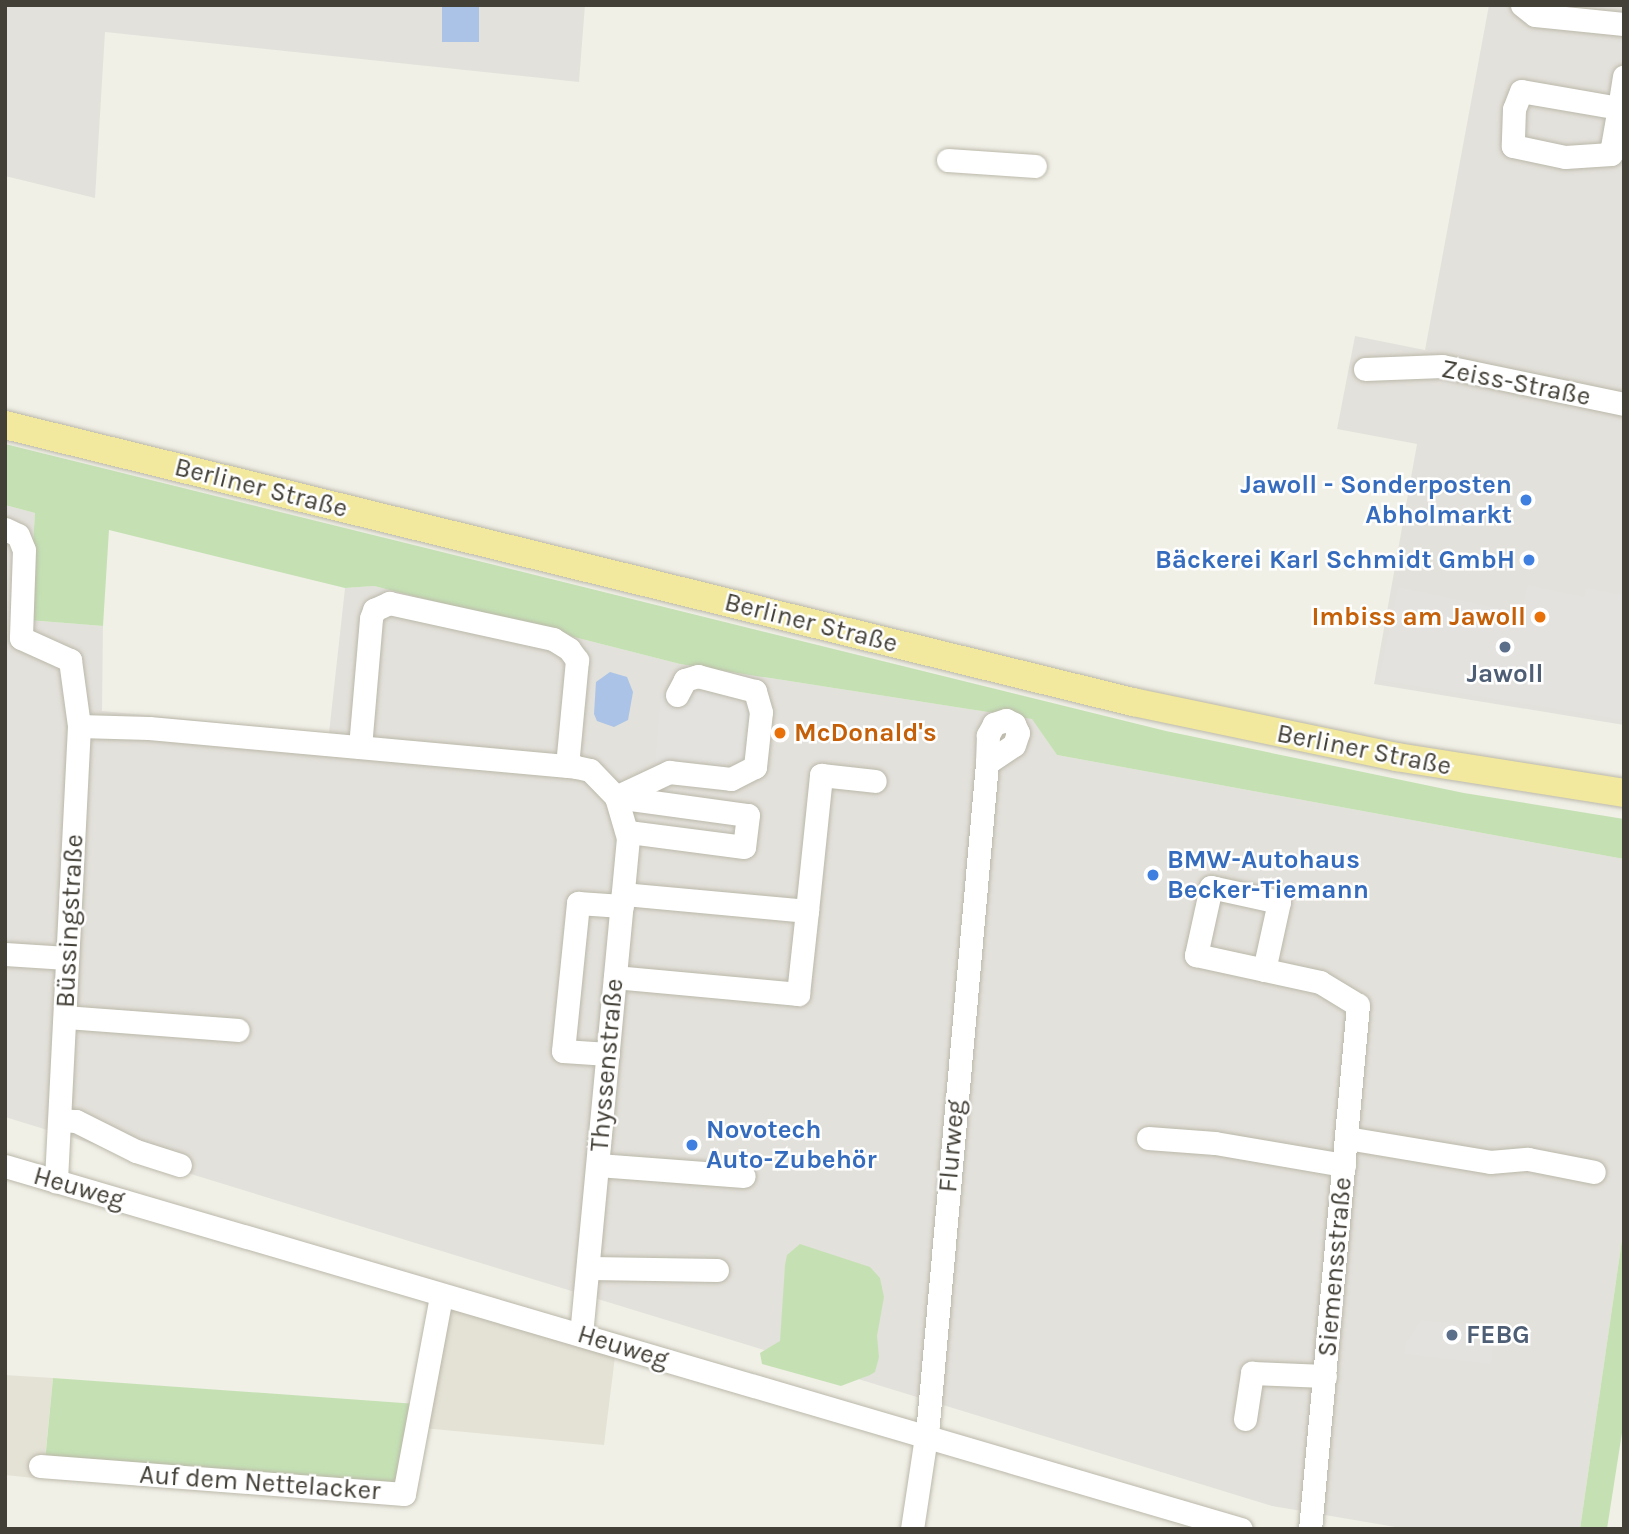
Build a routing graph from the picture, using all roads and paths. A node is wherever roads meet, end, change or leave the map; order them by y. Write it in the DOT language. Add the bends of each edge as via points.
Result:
graph roads {
  1 [pos="1522,5"];
  2 [pos="1624,24"];
  3 [pos="1624,76"];
  4 [pos="1619,108"];
  5 [pos="1618,148"];
  6 [pos="948,160"];
  7 [pos="1035,166"];
  8 [pos="1365,369"];
  9 [pos="1624,404"];
  10 [pos="5,425"];
  11 [pos="5,529"];
  12 [pos="13,641"];
  13 [pos="677,695"];
  14 [pos="79,726"];
  15 [pos="360,747"];
  16 [pos="986,762"];
  17 [pos="568,766"];
  18 [pos="875,781"];
  19 [pos="1624,793"];
  20 [pos="616,797"];
  21 [pos="628,832"];
  22 [pos="622,900"];
  23 [pos="807,911"];
  24 [pos="5,954"];
  25 [pos="67,958"];
  26 [pos="1265,970"];
  27 [pos="615,977"];
  28 [pos="65,1017"];
  29 [pos="239,1030"];
  30 [pos="608,1054"];
  31 [pos="60,1120"];
  32 [pos="1148,1138"];
  33 [pos="1347,1138"];
  34 [pos="180,1165"];
  35 [pos="598,1165"];
  36 [pos="1345,1165"];
  37 [pos="5,1166"];
  38 [pos="1594,1172"];
  39 [pos="744,1176"];
  40 [pos="56,1181"];
  41 [pos="590,1268"];
  42 [pos="717,1270"];
  43 [pos="441,1296"];
  44 [pos="581,1335"];
  45 [pos="1325,1377"];
  46 [pos="1245,1419"];
  47 [pos="925,1440"];
  48 [pos="40,1466"];
  49 [pos="912,1529"];
  50 [pos="1241,1529"];
  51 [pos="1310,1529"];
  1 -- 2 [label="street" via="1535,15"];
  3 -- 4 [label="street"];
  4 -- 5 [label="street"];
  4 -- 5 [label="street" via="1521,91 1514,109 1513,146 1596,158"];
  6 -- 7 [label="street"];
  8 -- 9 [label="street, Zeiss-Straße" via="1442,366"];
  10 -- 19 [label="main road, Berliner Straße" via="1133,702 1397,757"];
  11 -- 12 [label="street" via="18,535 24,550"];
  12 -- 14 [label="street, Büssingstraße" via="69,660"];
  13 -- 20 [label="street" via="685,680 698,676 755,691 761,712 755,767 731,779 669,772"];
  14 -- 15 [label="street"];
  14 -- 25 [label="street, Büssingstraße"];
  15 -- 17 [label="street"];
  15 -- 17 [label="street" via="371,618 374,610 388,603 553,639 569,649 577,660"];
  16 -- 47 [label="street, Flurweg"];
  17 -- 20 [label="street" via="590,770"];
  18 -- 23 [label="street" via="821,775"];
  20 -- 21 [label="street, Thyssenstraße"];
  20 -- 21 [label="street" via="748,815 744,847"];
  21 -- 22 [label="street, Thyssenstraße"];
  22 -- 23 [label="street"];
  22 -- 27 [label="street, Thyssenstraße"];
  22 -- 30 [label="street" via="578,903 563,1051"];
  23 -- 27 [label="street" via="798,994"];
  24 -- 25 [label="street"];
  25 -- 28 [label="street, Büssingstraße"];
  26 -- 33 [label="street, Siemensstraße" via="1320,982 1358,1005"];
  27 -- 30 [label="street, Thyssenstraße"];
  28 -- 29 [label="street"];
  28 -- 31 [label="street, Büssingstraße"];
  30 -- 35 [label="street, Thyssenstraße"];
  31 -- 34 [label="street" via="76,1121 136,1151"];
  31 -- 40 [label="street, Büssingstraße"];
  32 -- 36 [label="street" via="1215,1143"];
  33 -- 36 [label="street, Siemensstraße"];
  33 -- 38 [label="street" via="1490,1162 1528,1159"];
  35 -- 39 [label="street"];
  35 -- 41 [label="street, Thyssenstraße"];
  36 -- 45 [label="street, Siemensstraße"];
  37 -- 40 [label="street, Heuweg"];
  40 -- 43 [label="street, Heuweg"];
  41 -- 42 [label="street"];
  41 -- 44 [label="street, Thyssenstraße"];
  43 -- 44 [label="street, Heuweg"];
  43 -- 48 [label="street, Auf dem Nettelacker" via="404,1494"];
  44 -- 47 [label="street, Heuweg"];
  45 -- 46 [label="street" via="1252,1373"];
  45 -- 51 [label="street, Siemensstraße"];
  47 -- 49 [label="street, Flurweg"];
  47 -- 50 [label="street, Heuweg"];
}
